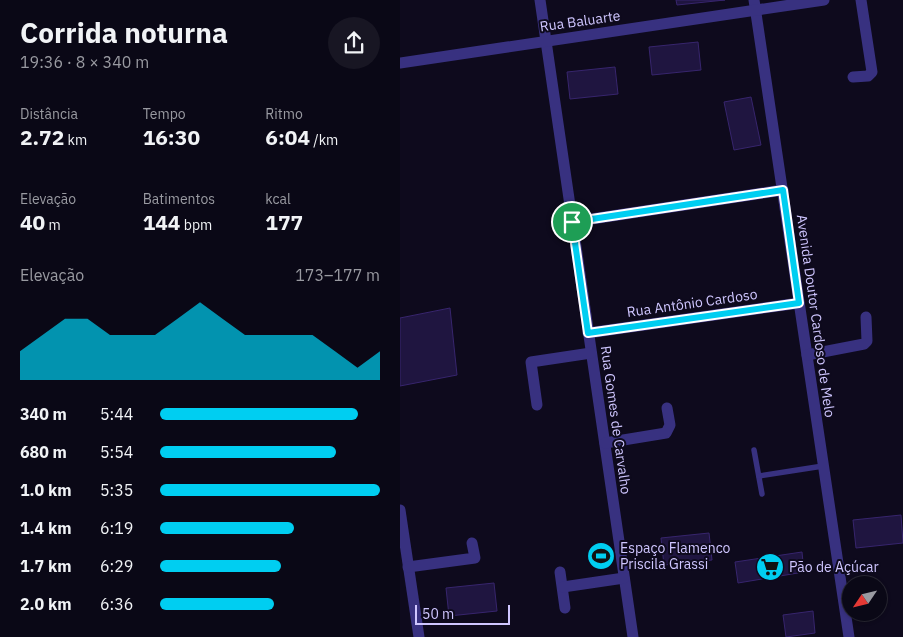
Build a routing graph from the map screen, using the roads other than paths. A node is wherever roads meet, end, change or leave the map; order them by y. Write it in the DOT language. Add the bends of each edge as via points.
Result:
graph roads {
  1 [pos="540,0"];
  2 [pos="824,0"];
  3 [pos="861,0"];
  4 [pos="755,5"];
  5 [pos="546,41"];
  6 [pos="400,63"];
  7 [pos="853,77"];
  8 [pos="783,190"];
  9 [pos="572,222"];
  10 [pos="799,303"];
  11 [pos="866,317"];
  12 [pos="588,333"];
  13 [pos="591,353"];
  14 [pos="807,355"];
  15 [pos="537,404"];
  16 [pos="668,408"];
  17 [pos="605,443"];
  18 [pos="754,450"];
  19 [pos="823,466"];
  20 [pos="759,476"];
  21 [pos="762,494"];
  22 [pos="400,510"];
  23 [pos="472,543"];
  24 [pos="408,567"];
  25 [pos="560,572"];
  26 [pos="624,578"];
  27 [pos="563,587"];
  28 [pos="564,608"];
  29 [pos="419,637"];
  30 [pos="634,637"];
  31 [pos="848,637"];
  1 -- 5 [label="street, Rua Gomes de Carvalho"];
  2 -- 4 [label="street, Rua Baluarte"];
  3 -- 7 [label="street" via="872,72 868,76"];
  4 -- 5 [label="street, Rua Baluarte"];
  4 -- 8 [label="street, Avenida Doutor Cardoso de Melo"];
  5 -- 6 [label="street, Rua Baluarte"];
  5 -- 9 [label="street, Rua Gomes de Carvalho"];
  8 -- 9 [label="street"];
  8 -- 10 [label="street, Avenida Doutor Cardoso de Melo"];
  9 -- 12 [label="street, Rua Gomes de Carvalho"];
  10 -- 12 [label="street, Rua Antônio Cardoso"];
  10 -- 14 [label="street, Avenida Doutor Cardoso de Melo"];
  11 -- 14 [label="street" via="867,341 864,344"];
  12 -- 13 [label="street, Rua Gomes de Carvalho"];
  13 -- 15 [label="street" via="531,362"];
  13 -- 17 [label="street, Rua Gomes de Carvalho"];
  14 -- 19 [label="street, Avenida Doutor Cardoso de Melo"];
  16 -- 17 [label="street" via="670,425 666,433"];
  17 -- 26 [label="street, Rua Gomes de Carvalho"];
  18 -- 20 [label="lane"];
  19 -- 20 [label="lane"];
  19 -- 31 [label="street, Avenida Doutor Cardoso de Melo"];
  20 -- 21 [label="lane"];
  22 -- 24 [label="street"];
  23 -- 24 [label="street" via="474,558"];
  24 -- 29 [label="street"];
  25 -- 27 [label="street"];
  26 -- 27 [label="street"];
  26 -- 30 [label="street, Rua Gomes de Carvalho"];
  27 -- 28 [label="street"];
}
